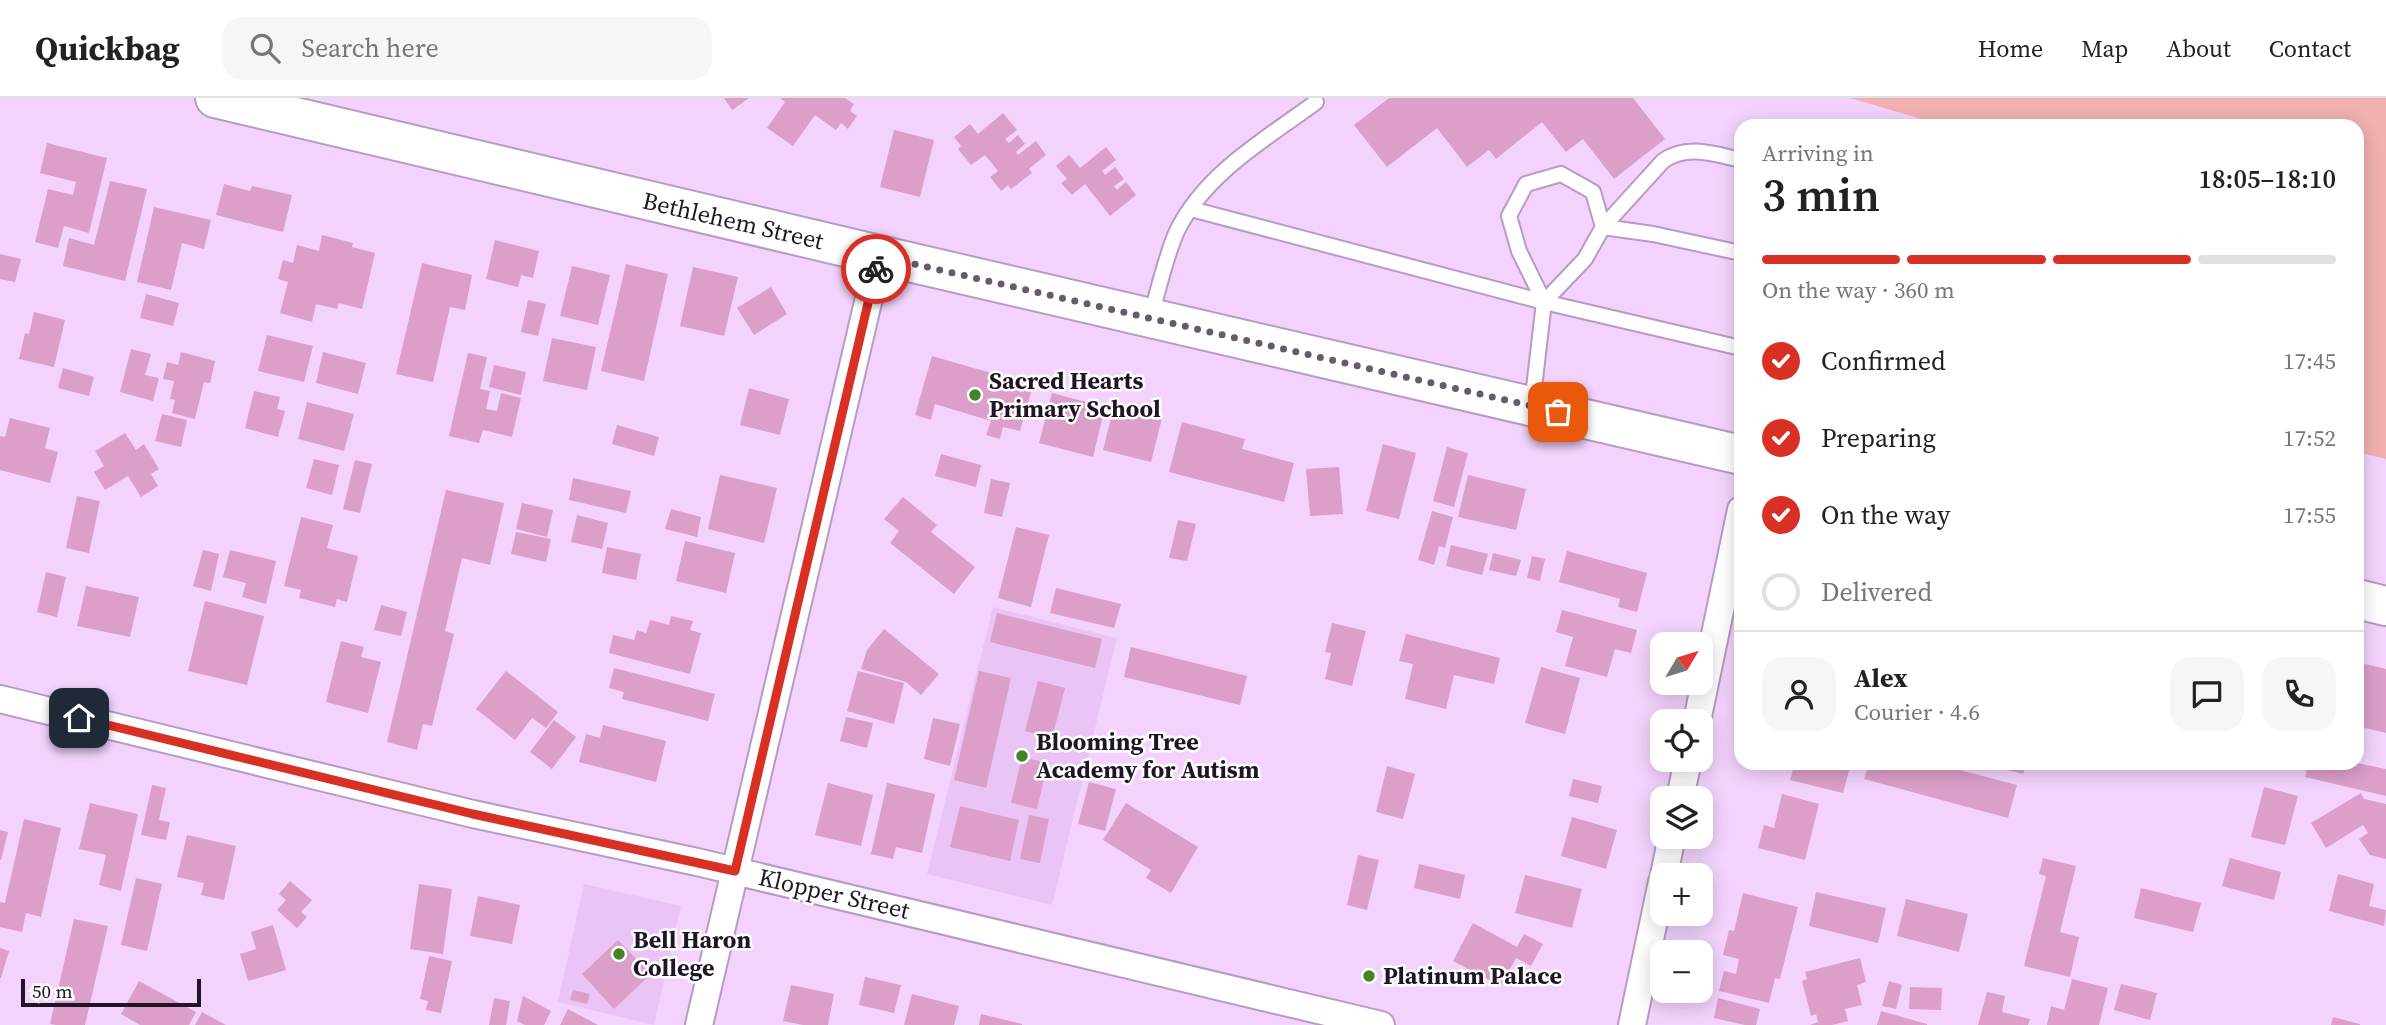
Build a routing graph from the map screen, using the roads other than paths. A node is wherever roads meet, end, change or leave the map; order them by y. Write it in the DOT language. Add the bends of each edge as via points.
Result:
graph roads {
  1 [pos="215,98"];
  2 [pos="1315,102"];
  3 [pos="1734,158"];
  4 [pos="1191,209"];
  5 [pos="1603,227"];
  6 [pos="1734,251"];
  7 [pos="879,256"];
  8 [pos="1545,302"];
  9 [pos="1150,318"];
  10 [pos="1734,346"];
  11 [pos="1532,406"];
  12 [pos="1734,453"];
  13 [pos="1734,544"];
  14 [pos="2364,601"];
  15 [pos="2386,606"];
  16 [pos="0,699"];
  17 [pos="1700,709"];
  18 [pos="735,871"];
  19 [pos="1653,926"];
  20 [pos="699,1025"];
  21 [pos="1381,1025"];
  22 [pos="1632,1025"];
  1 -- 7 [label="main road, Bethlehem Street"];
  2 -- 4 [label="lane" via="1234,162"];
  3 -- 5 [label="lane" via="1703,151 1671,155"];
  4 -- 8 [label="lane"];
  4 -- 9 [label="lane" via="1178,230"];
  5 -- 6 [label="lane"];
  5 -- 8 [label="lane" via="1585,259"];
  5 -- 8 [label="lane" via="1593,192 1572,180 1561,174 1526,184 1509,216 1519,251"];
  7 -- 9 [label="main road, Bethlehem Street"];
  7 -- 18 [label="street"];
  8 -- 10 [label="lane"];
  8 -- 11 [label="lane"];
  9 -- 11 [label="main road, Bethlehem Street"];
  11 -- 12 [label="main road, Bethlehem Street"];
  13 -- 17 [label="street"];
  14 -- 15 [label="main road"];
  16 -- 18 [label="street, Klopper Street" via="473,814"];
  18 -- 20 [label="street"];
  18 -- 21 [label="street, Klopper Street"];
  19 -- 22 [label="street"];
}
